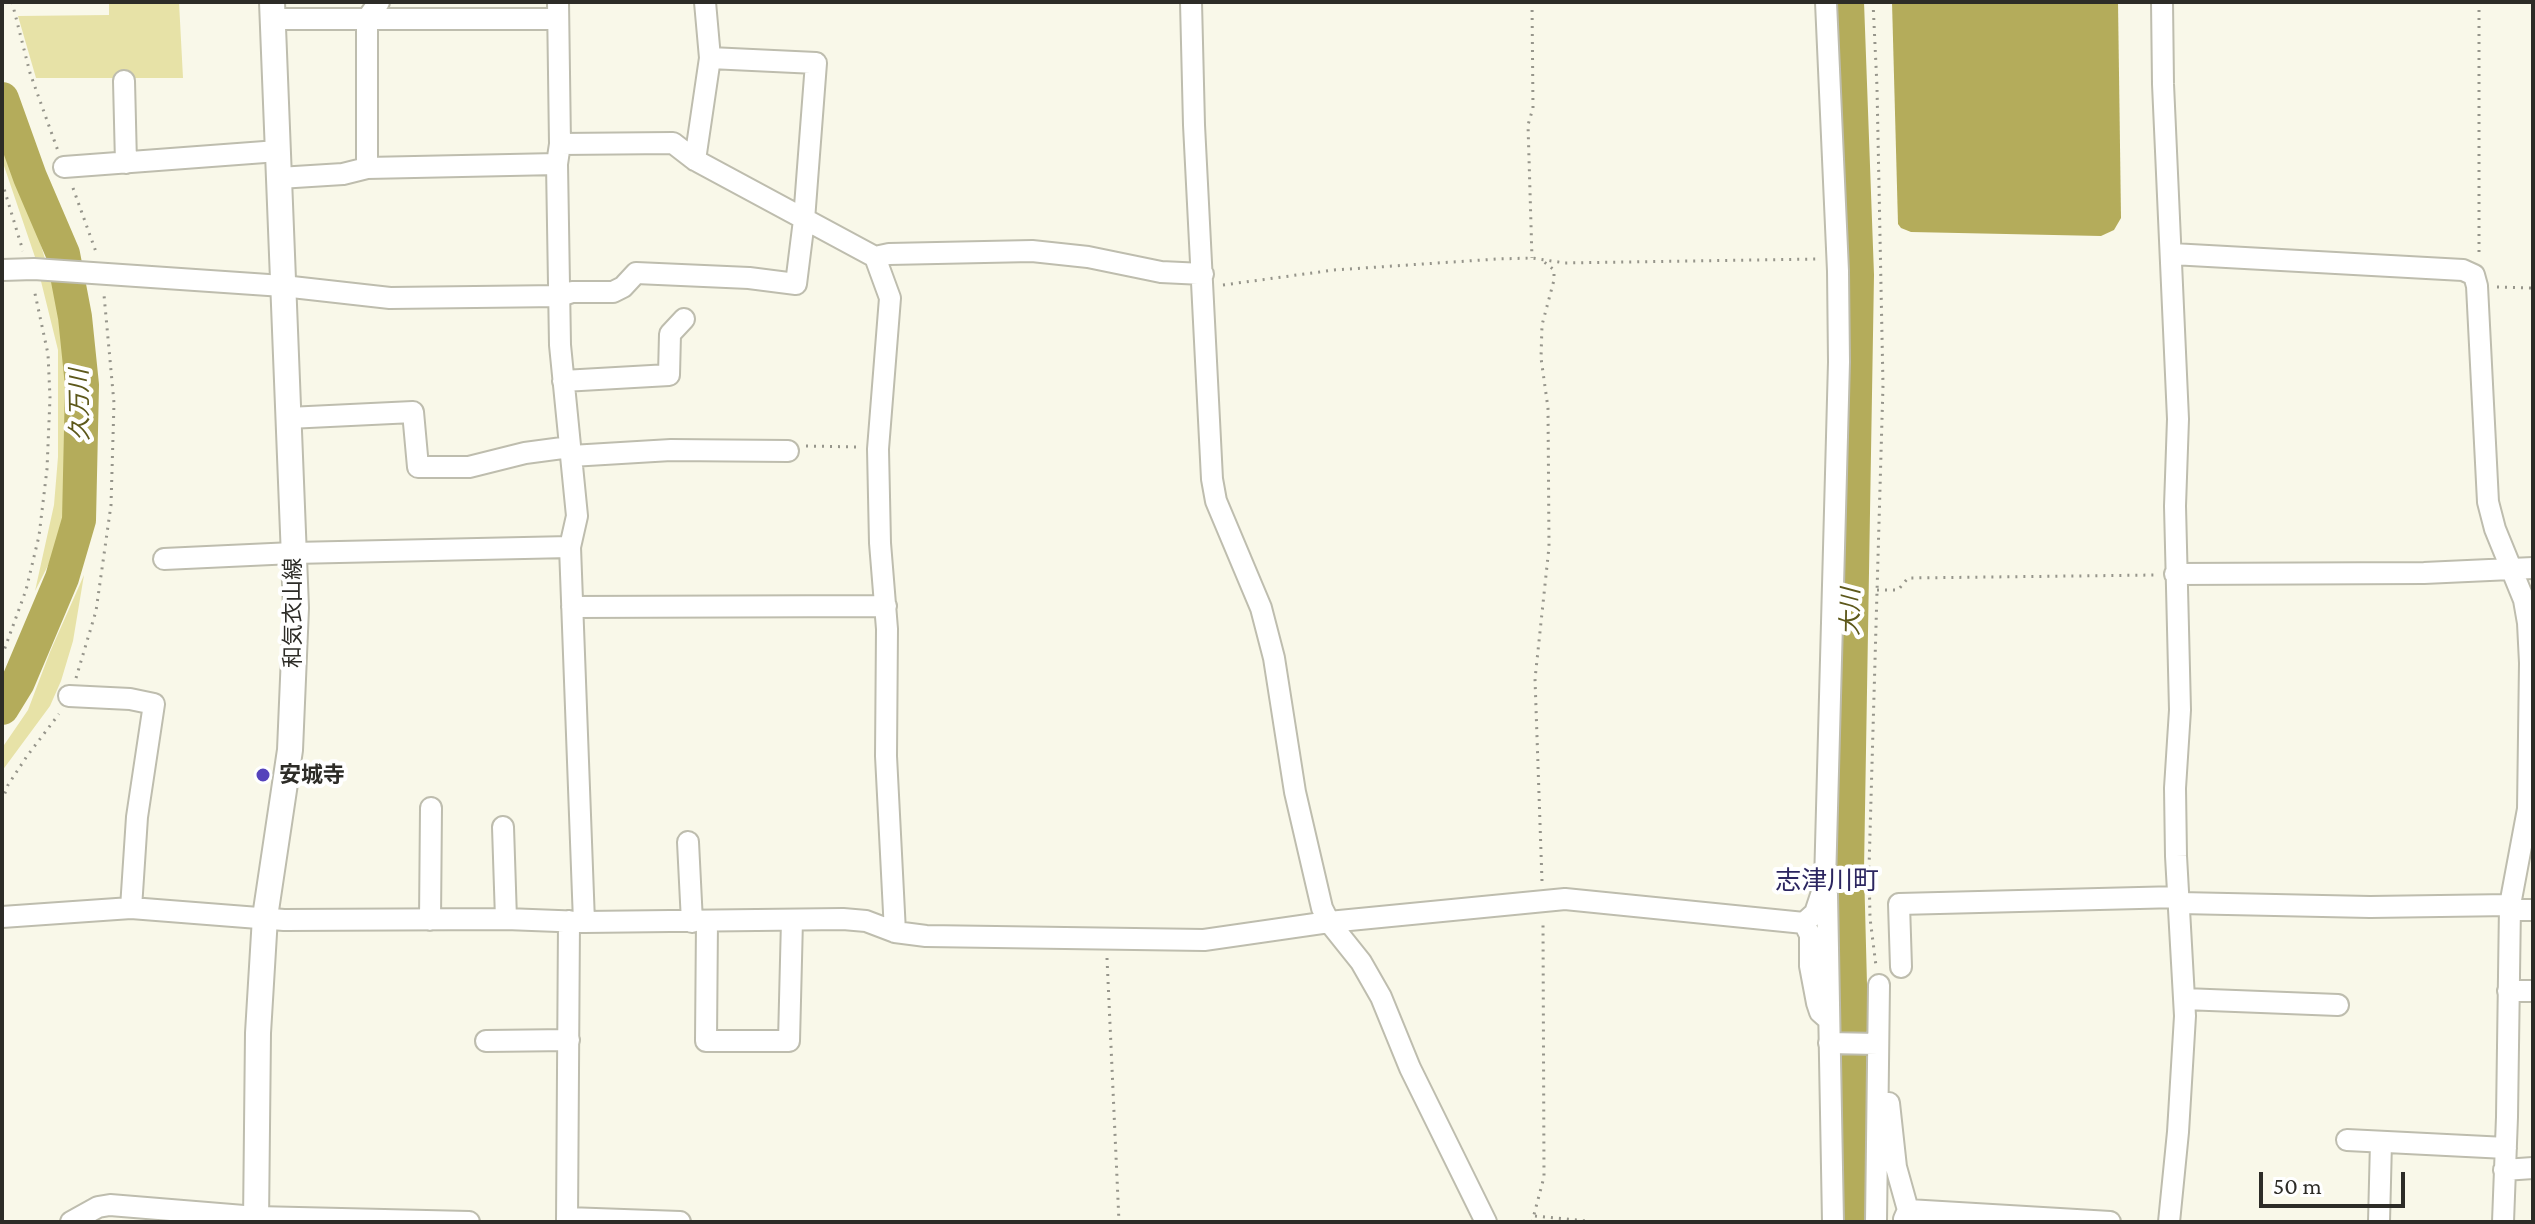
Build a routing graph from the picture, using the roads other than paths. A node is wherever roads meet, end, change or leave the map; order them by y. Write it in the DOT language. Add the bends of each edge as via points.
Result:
graph roads {
  1 [pos="379,2"];
  2 [pos="705,2"];
  3 [pos="1191,2"];
  4 [pos="1826,2"];
  5 [pos="2162,2"];
  6 [pos="272,10"];
  7 [pos="558,10"];
  8 [pos="367,19"];
  9 [pos="710,58"];
  10 [pos="124,81"];
  11 [pos="278,151"];
  12 [pos="558,154"];
  13 [pos="695,160"];
  14 [pos="126,163"];
  15 [pos="64,167"];
  16 [pos="367,168"];
  17 [pos="279,178"];
  18 [pos="804,220"];
  19 [pos="2172,254"];
  20 [pos="875,257"];
  21 [pos="2,270"];
  22 [pos="1203,281"];
  23 [pos="283,286"];
  24 [pos="560,296"];
  25 [pos="684,319"];
  26 [pos="563,381"];
  27 [pos="288,418"];
  28 [pos="788,451"];
  29 [pos="570,452"];
  30 [pos="570,547"];
  31 [pos="293,553"];
  32 [pos="164,559"];
  33 [pos="2523,568"];
  34 [pos="2175,574"];
  35 [pos="886,606"];
  36 [pos="572,607"];
  37 [pos="69,696"];
  38 [pos="431,808"];
  39 [pos="503,827"];
  40 [pos="688,842"];
  41 [pos="1825,883"];
  42 [pos="2180,900"];
  43 [pos="2510,907"];
  44 [pos="131,908"];
  45 [pos="2533,910"];
  46 [pos="2,917"];
  47 [pos="265,917"];
  48 [pos="506,919"];
  49 [pos="430,920"];
  50 [pos="792,920"];
  51 [pos="700,921"];
  52 [pos="576,922"];
  53 [pos="1329,922"];
  54 [pos="1804,923"];
  55 [pos="895,932"];
  56 [pos="1901,967"];
  57 [pos="1879,985"];
  58 [pos="2508,991"];
  59 [pos="2533,991"];
  60 [pos="2184,999"];
  61 [pos="2338,1005"];
  62 [pos="1829,1020"];
  63 [pos="569,1040"];
  64 [pos="486,1041"];
  65 [pos="1832,1043"];
  66 [pos="1875,1051"];
  67 [pos="2347,1140"];
  68 [pos="2381,1142"];
  69 [pos="2506,1148"];
  70 [pos="2533,1168"];
  71 [pos="2504,1170"];
  72 [pos="1905,1216"];
  73 [pos="256,1220"];
  74 [pos="567,1220"];
  75 [pos="71,1222"];
  76 [pos="469,1222"];
  77 [pos="680,1222"];
  78 [pos="1486,1222"];
  79 [pos="1833,1222"];
  80 [pos="1876,1222"];
  81 [pos="2110,1222"];
  82 [pos="2169,1222"];
  83 [pos="2379,1222"];
  84 [pos="2503,1222"];
  1 -- 8 [label="street"];
  2 -- 9 [label="street"];
  3 -- 22 [label="street"];
  4 -- 41 [label="street" via="1839,362"];
  5 -- 19 [label="street"];
  6 -- 8 [label="street"];
  6 -- 11 [label="main road, 和気衣山線"];
  7 -- 8 [label="street"];
  7 -- 12 [label="street"];
  8 -- 16 [label="street"];
  9 -- 13 [label="street"];
  9 -- 18 [label="street" via="816,63"];
  10 -- 14 [label="street"];
  11 -- 14 [label="street"];
  11 -- 17 [label="main road, 和気衣山線"];
  12 -- 13 [label="street" via="673,143"];
  12 -- 16 [label="street"];
  12 -- 24 [label="street"];
  13 -- 18 [label="street"];
  14 -- 15 [label="street"];
  16 -- 17 [label="street"];
  17 -- 23 [label="main road, 和気衣山線"];
  18 -- 20 [label="street"];
  18 -- 24 [label="street" via="796,284 636,273 613,292"];
  19 -- 33 [label="street" via="2463,270 2476,280 2488,502 2495,529"];
  19 -- 34 [label="street" via="2178,419"];
  20 -- 22 [label="street" via="1032,251"];
  20 -- 35 [label="street" via="890,298 878,449"];
  21 -- 23 [label="street"];
  22 -- 53 [label="street" via="1216,501 1261,608 1295,792"];
  23 -- 24 [label="street" via="390,298"];
  23 -- 27 [label="main road, 和気衣山線"];
  24 -- 26 [label="street"];
  25 -- 26 [label="street" via="670,334 669,375"];
  26 -- 29 [label="street"];
  27 -- 29 [label="street" via="413,412 418,467 469,467 525,453"];
  27 -- 31 [label="main road, 和気衣山線"];
  28 -- 29 [label="street"];
  29 -- 30 [label="street" via="577,516"];
  30 -- 31 [label="street"];
  30 -- 36 [label="street"];
  31 -- 32 [label="street"];
  31 -- 47 [label="main road, 和気衣山線" via="290,750"];
  33 -- 34 [label="street"];
  33 -- 43 [label="street" via="2530,677 2528,809"];
  34 -- 42 [label="street"];
  35 -- 36 [label="street"];
  35 -- 55 [label="street" via="886,756"];
  36 -- 52 [label="street"];
  37 -- 44 [label="street" via="154,704"];
  38 -- 49 [label="street"];
  39 -- 48 [label="street"];
  40 -- 51 [label="street"];
  41 -- 54 [label="street" via="1815,913"];
  41 -- 62 [label="street"];
  42 -- 43 [label="street"];
  42 -- 56 [label="street" via="1899,904"];
  42 -- 60 [label="street"];
  43 -- 45 [label="street"];
  43 -- 58 [label="street"];
  44 -- 46 [label="street"];
  44 -- 47 [label="street"];
  47 -- 49 [label="street"];
  47 -- 73 [label="main road, 和気衣山線"];
  48 -- 49 [label="street"];
  48 -- 52 [label="street"];
  50 -- 51 [label="street"];
  50 -- 51 [label="street" via="789,1041 706,1041"];
  50 -- 55 [label="street" via="866,921"];
  51 -- 52 [label="street"];
  52 -- 63 [label="street"];
  53 -- 54 [label="street" via="1565,899"];
  53 -- 55 [label="street" via="1204,940"];
  53 -- 78 [label="street" via="1381,997"];
  54 -- 62 [label="street" via="1817,1003"];
  57 -- 66 [label="street"];
  58 -- 59 [label="street"];
  58 -- 69 [label="street"];
  60 -- 61 [label="street"];
  60 -- 82 [label="street"];
  62 -- 65 [label="street"];
  63 -- 64 [label="street"];
  63 -- 74 [label="street"];
  65 -- 66 [label="street"];
  65 -- 79 [label="street"];
  66 -- 72 [label="street" via="1888,1095"];
  66 -- 80 [label="street"];
  67 -- 68 [label="street"];
  68 -- 69 [label="street"];
  68 -- 83 [label="street"];
  69 -- 71 [label="street"];
  70 -- 71 [label="street"];
  71 -- 84 [label="street"];
  72 -- 81 [label="street"];
  73 -- 75 [label="street" via="110,1205"];
  73 -- 76 [label="street"];
  74 -- 77 [label="street"];
}
